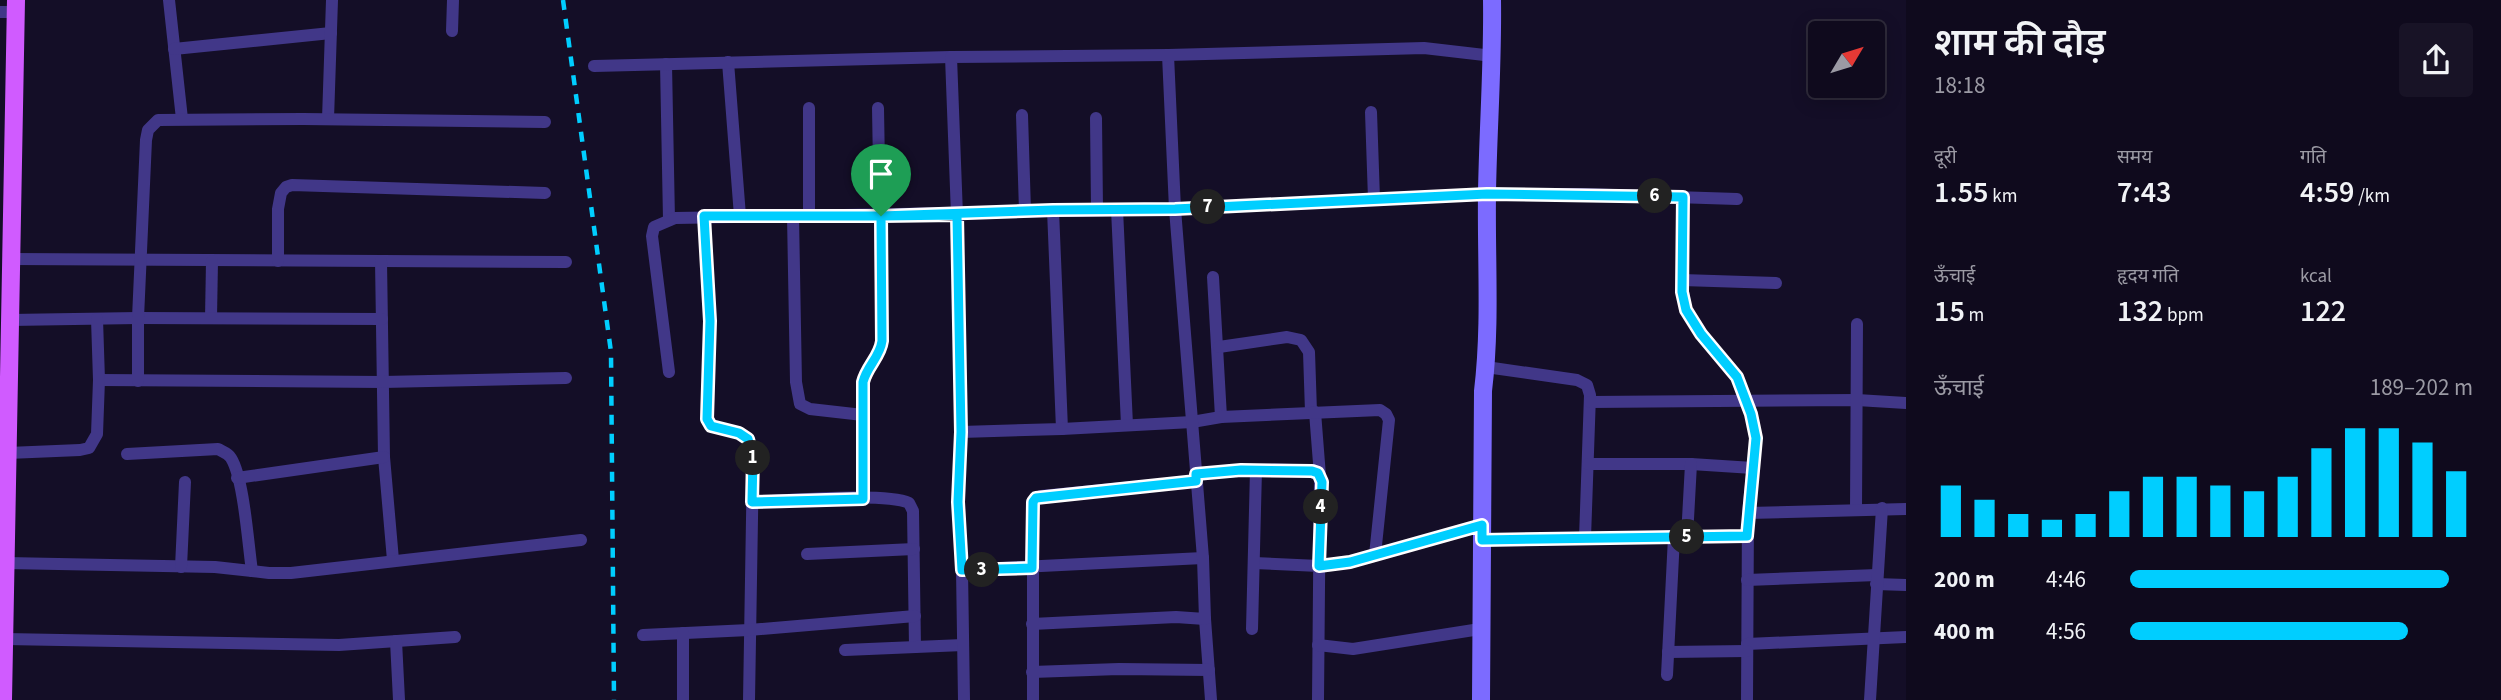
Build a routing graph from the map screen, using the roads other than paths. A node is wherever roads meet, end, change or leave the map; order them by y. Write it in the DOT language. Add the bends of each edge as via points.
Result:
graph roads {
  1 [pos="169,0"];
  2 [pos="332,0"];
  3 [pos="453,0"];
  4 [pos="1492,0"];
  5 [pos="11,8"];
  6 [pos="452,31"];
  7 [pos="331,33"];
  8 [pos="174,49"];
  9 [pos="1168,55"];
  10 [pos="1493,56"];
  11 [pos="951,57"];
  12 [pos="728,62"];
  13 [pos="666,64"];
  14 [pos="594,65"];
  15 [pos="808,108"];
  16 [pos="878,108"];
  17 [pos="1371,112"];
  18 [pos="1023,116"];
  19 [pos="1096,118"];
  20 [pos="182,119"];
  21 [pos="328,119"];
  22 [pos="545,122"];
  23 [pos="545,193"];
  24 [pos="1487,194"];
  25 [pos="1683,197"];
  26 [pos="1374,199"];
  27 [pos="1737,199"];
  28 [pos="1097,209"];
  29 [pos="1117,209"];
  30 [pos="1175,209"];
  31 [pos="1053,210"];
  32 [pos="1025,211"];
  33 [pos="957,215"];
  34 [pos="704,216"];
  35 [pos="740,216"];
  36 [pos="793,216"];
  37 [pos="808,216"];
  38 [pos="881,216"];
  39 [pos="669,220"];
  40 [pos="12,260"];
  41 [pos="142,260"];
  42 [pos="212,261"];
  43 [pos="278,261"];
  44 [pos="382,261"];
  45 [pos="566,262"];
  46 [pos="1213,276"];
  47 [pos="1682,279"];
  48 [pos="1776,283"];
  49 [pos="138,318"];
  50 [pos="211,318"];
  51 [pos="97,319"];
  52 [pos="10,320"];
  53 [pos="382,320"];
  54 [pos="1857,324"];
  55 [pos="1219,347"];
  56 [pos="1486,366"];
  57 [pos="669,372"];
  58 [pos="566,378"];
  59 [pos="99,380"];
  60 [pos="138,381"];
  61 [pos="383,382"];
  62 [pos="1857,400"];
  63 [pos="1590,402"];
  64 [pos="1747,402"];
  65 [pos="1906,402"];
  66 [pos="1313,412"];
  67 [pos="863,415"];
  68 [pos="1221,416"];
  69 [pos="1192,422"];
  70 [pos="1128,425"];
  71 [pos="1062,429"];
  72 [pos="961,432"];
  73 [pos="8,453"];
  74 [pos="127,454"];
  75 [pos="384,457"];
  76 [pos="1588,464"];
  77 [pos="1691,464"];
  78 [pos="1753,468"];
  79 [pos="1256,470"];
  80 [pos="1320,476"];
  81 [pos="1196,477"];
  82 [pos="237,478"];
  83 [pos="185,482"];
  84 [pos="863,499"];
  85 [pos="752,502"];
  86 [pos="4,508"];
  87 [pos="1882,508"];
  88 [pos="1856,509"];
  89 [pos="1906,509"];
  90 [pos="1748,513"];
  91 [pos="1482,533"];
  92 [pos="1747,536"];
  93 [pos="1674,537"];
  94 [pos="1688,537"];
  95 [pos="1585,538"];
  96 [pos="581,540"];
  97 [pos="914,549"];
  98 [pos="807,554"];
  99 [pos="1375,555"];
  100 [pos="1203,558"];
  101 [pos="393,560"];
  102 [pos="6,563"];
  103 [pos="1254,563"];
  104 [pos="1319,566"];
  105 [pos="181,567"];
  106 [pos="1032,568"];
  107 [pos="962,570"];
  108 [pos="252,571"];
  109 [pos="1747,580"];
  110 [pos="1877,580"];
  111 [pos="1906,585"];
  112 [pos="3,609"];
  113 [pos="915,616"];
  114 [pos="1205,619"];
  115 [pos="1032,624"];
  116 [pos="1252,629"];
  117 [pos="1480,629"];
  118 [pos="749,630"];
  119 [pos="683,633"];
  120 [pos="643,635"];
  121 [pos="1906,636"];
  122 [pos="455,637"];
  123 [pos="1872,638"];
  124 [pos="5,639"];
  125 [pos="396,641"];
  126 [pos="963,645"];
  127 [pos="1318,645"];
  128 [pos="915,647"];
  129 [pos="1747,647"];
  130 [pos="845,650"];
  131 [pos="1668,652"];
  132 [pos="1209,670"];
  133 [pos="1032,672"];
  134 [pos="1667,675"];
  135 [pos="4,700"];
  136 [pos="399,700"];
  137 [pos="683,700"];
  138 [pos="748,700"];
  139 [pos="964,700"];
  140 [pos="1033,700"];
  141 [pos="1211,700"];
  142 [pos="1318,700"];
  143 [pos="1481,700"];
  144 [pos="1747,700"];
  145 [pos="1870,700"];
  1 -- 8 [label="street"];
  2 -- 7 [label="street"];
  3 -- 6 [label="street"];
  4 -- 10 [label="street"];
  5 -- 40 [label="main road"];
  7 -- 8 [label="street"];
  7 -- 21 [label="street"];
  8 -- 20 [label="street"];
  9 -- 10 [label="street" via="1424,48"];
  9 -- 11 [label="street"];
  9 -- 30 [label="street"];
  10 -- 24 [label="street"];
  11 -- 12 [label="street"];
  11 -- 33 [label="street"];
  12 -- 13 [label="street"];
  12 -- 35 [label="street"];
  13 -- 14 [label="street"];
  13 -- 39 [label="street"];
  15 -- 37 [label="street"];
  16 -- 38 [label="street"];
  17 -- 26 [label="street"];
  18 -- 32 [label="street"];
  19 -- 28 [label="street"];
  20 -- 21 [label="street"];
  20 -- 41 [label="street" via="158,120 148,130"];
  21 -- 22 [label="street"];
  23 -- 43 [label="street" via="286,187 278,209"];
  24 -- 25 [label="street"];
  24 -- 26 [label="street"];
  24 -- 56 [label="street"];
  25 -- 27 [label="street"];
  25 -- 47 [label="street"];
  26 -- 30 [label="street"];
  28 -- 29 [label="street"];
  28 -- 31 [label="street"];
  29 -- 30 [label="street"];
  29 -- 70 [label="street"];
  30 -- 69 [label="street"];
  31 -- 32 [label="street"];
  31 -- 71 [label="street"];
  32 -- 33 [label="street"];
  33 -- 38 [label="street"];
  33 -- 72 [label="street"];
  34 -- 35 [label="street"];
  34 -- 39 [label="street"];
  34 -- 85 [label="street" via="710,321 707,419 711,426 748,439 753,458"];
  35 -- 36 [label="street"];
  36 -- 37 [label="street"];
  36 -- 67 [label="street" via="800,404 810,410"];
  37 -- 38 [label="street"];
  38 -- 67 [label="street" via="882,341 864,376"];
  39 -- 57 [label="street" via="654,228 652,236"];
  40 -- 41 [label="street"];
  40 -- 52 [label="main road"];
  41 -- 42 [label="street"];
  41 -- 49 [label="street"];
  42 -- 43 [label="street"];
  42 -- 50 [label="street"];
  43 -- 44 [label="street"];
  44 -- 45 [label="street"];
  44 -- 53 [label="street"];
  46 -- 55 [label="street"];
  47 -- 48 [label="street"];
  47 -- 64 [label="street" via="1686,310 1732,368"];
  49 -- 50 [label="street"];
  49 -- 51 [label="street"];
  49 -- 60 [label="street"];
  50 -- 53 [label="street"];
  51 -- 52 [label="street"];
  51 -- 59 [label="street"];
  52 -- 73 [label="main road"];
  53 -- 61 [label="street"];
  54 -- 62 [label="street"];
  55 -- 66 [label="street" via="1287,337 1301,340 1309,352"];
  55 -- 68 [label="street"];
  56 -- 63 [label="street" via="1577,380 1587,386"];
  56 -- 91 [label="street"];
  58 -- 61 [label="street"];
  59 -- 60 [label="street"];
  59 -- 73 [label="street" via="97,434 89,448"];
  60 -- 61 [label="street"];
  61 -- 75 [label="street"];
  62 -- 64 [label="street"];
  62 -- 65 [label="street"];
  62 -- 88 [label="street"];
  63 -- 64 [label="street"];
  63 -- 76 [label="street"];
  64 -- 78 [label="street" via="1756,438"];
  66 -- 68 [label="street"];
  66 -- 80 [label="street"];
  66 -- 99 [label="street" via="1380,410 1388,417"];
  67 -- 84 [label="street"];
  68 -- 69 [label="street"];
  69 -- 70 [label="street"];
  69 -- 81 [label="street"];
  70 -- 71 [label="street"];
  71 -- 72 [label="street"];
  72 -- 107 [label="street" via="958,502"];
  73 -- 86 [label="main road"];
  74 -- 82 [label="street" via="218,449 232,459"];
  75 -- 82 [label="street"];
  75 -- 101 [label="street"];
  76 -- 77 [label="street"];
  76 -- 95 [label="street"];
  77 -- 78 [label="street"];
  77 -- 94 [label="street"];
  78 -- 90 [label="street"];
  79 -- 80 [label="street" via="1312,471"];
  79 -- 81 [label="street"];
  79 -- 103 [label="street"];
  80 -- 104 [label="street"];
  81 -- 100 [label="street"];
  81 -- 106 [label="street" via="1036,498"];
  82 -- 108 [label="street"];
  83 -- 105 [label="street"];
  84 -- 85 [label="street"];
  84 -- 97 [label="street" via="909,503"];
  85 -- 118 [label="street"];
  86 -- 102 [label="main road"];
  87 -- 88 [label="street"];
  87 -- 89 [label="street"];
  87 -- 110 [label="street"];
  88 -- 90 [label="street"];
  90 -- 92 [label="street"];
  91 -- 95 [label="street"];
  91 -- 99 [label="street"];
  91 -- 117 [label="street"];
  92 -- 94 [label="street"];
  92 -- 109 [label="street"];
  93 -- 94 [label="street"];
  93 -- 95 [label="street"];
  93 -- 131 [label="street"];
  96 -- 101 [label="street"];
  97 -- 98 [label="street"];
  97 -- 113 [label="street"];
  99 -- 104 [label="street"];
  100 -- 106 [label="street"];
  100 -- 114 [label="street"];
  101 -- 108 [label="street" via="291,573"];
  102 -- 105 [label="street"];
  102 -- 112 [label="main road"];
  103 -- 104 [label="street"];
  103 -- 116 [label="street"];
  104 -- 127 [label="street"];
  105 -- 108 [label="street"];
  106 -- 107 [label="street"];
  106 -- 115 [label="street"];
  107 -- 126 [label="street"];
  109 -- 110 [label="street"];
  109 -- 129 [label="street"];
  110 -- 111 [label="street"];
  110 -- 123 [label="street"];
  112 -- 124 [label="main road"];
  113 -- 118 [label="street"];
  113 -- 128 [label="street"];
  114 -- 115 [label="street"];
  114 -- 132 [label="street"];
  115 -- 133 [label="street"];
  117 -- 127 [label="street" via="1353,649"];
  117 -- 143 [label="street"];
  118 -- 119 [label="street"];
  118 -- 138 [label="street"];
  119 -- 120 [label="street"];
  119 -- 137 [label="street"];
  121 -- 123 [label="street"];
  122 -- 125 [label="street"];
  123 -- 129 [label="street"];
  123 -- 145 [label="street"];
  124 -- 125 [label="street" via="339,645"];
  124 -- 135 [label="main road"];
  125 -- 136 [label="street"];
  126 -- 128 [label="street"];
  126 -- 139 [label="street"];
  127 -- 142 [label="street"];
  128 -- 130 [label="street"];
  129 -- 131 [label="street"];
  129 -- 144 [label="street"];
  131 -- 134 [label="street"];
  132 -- 133 [label="street"];
  132 -- 141 [label="street"];
  133 -- 140 [label="street"];
}
